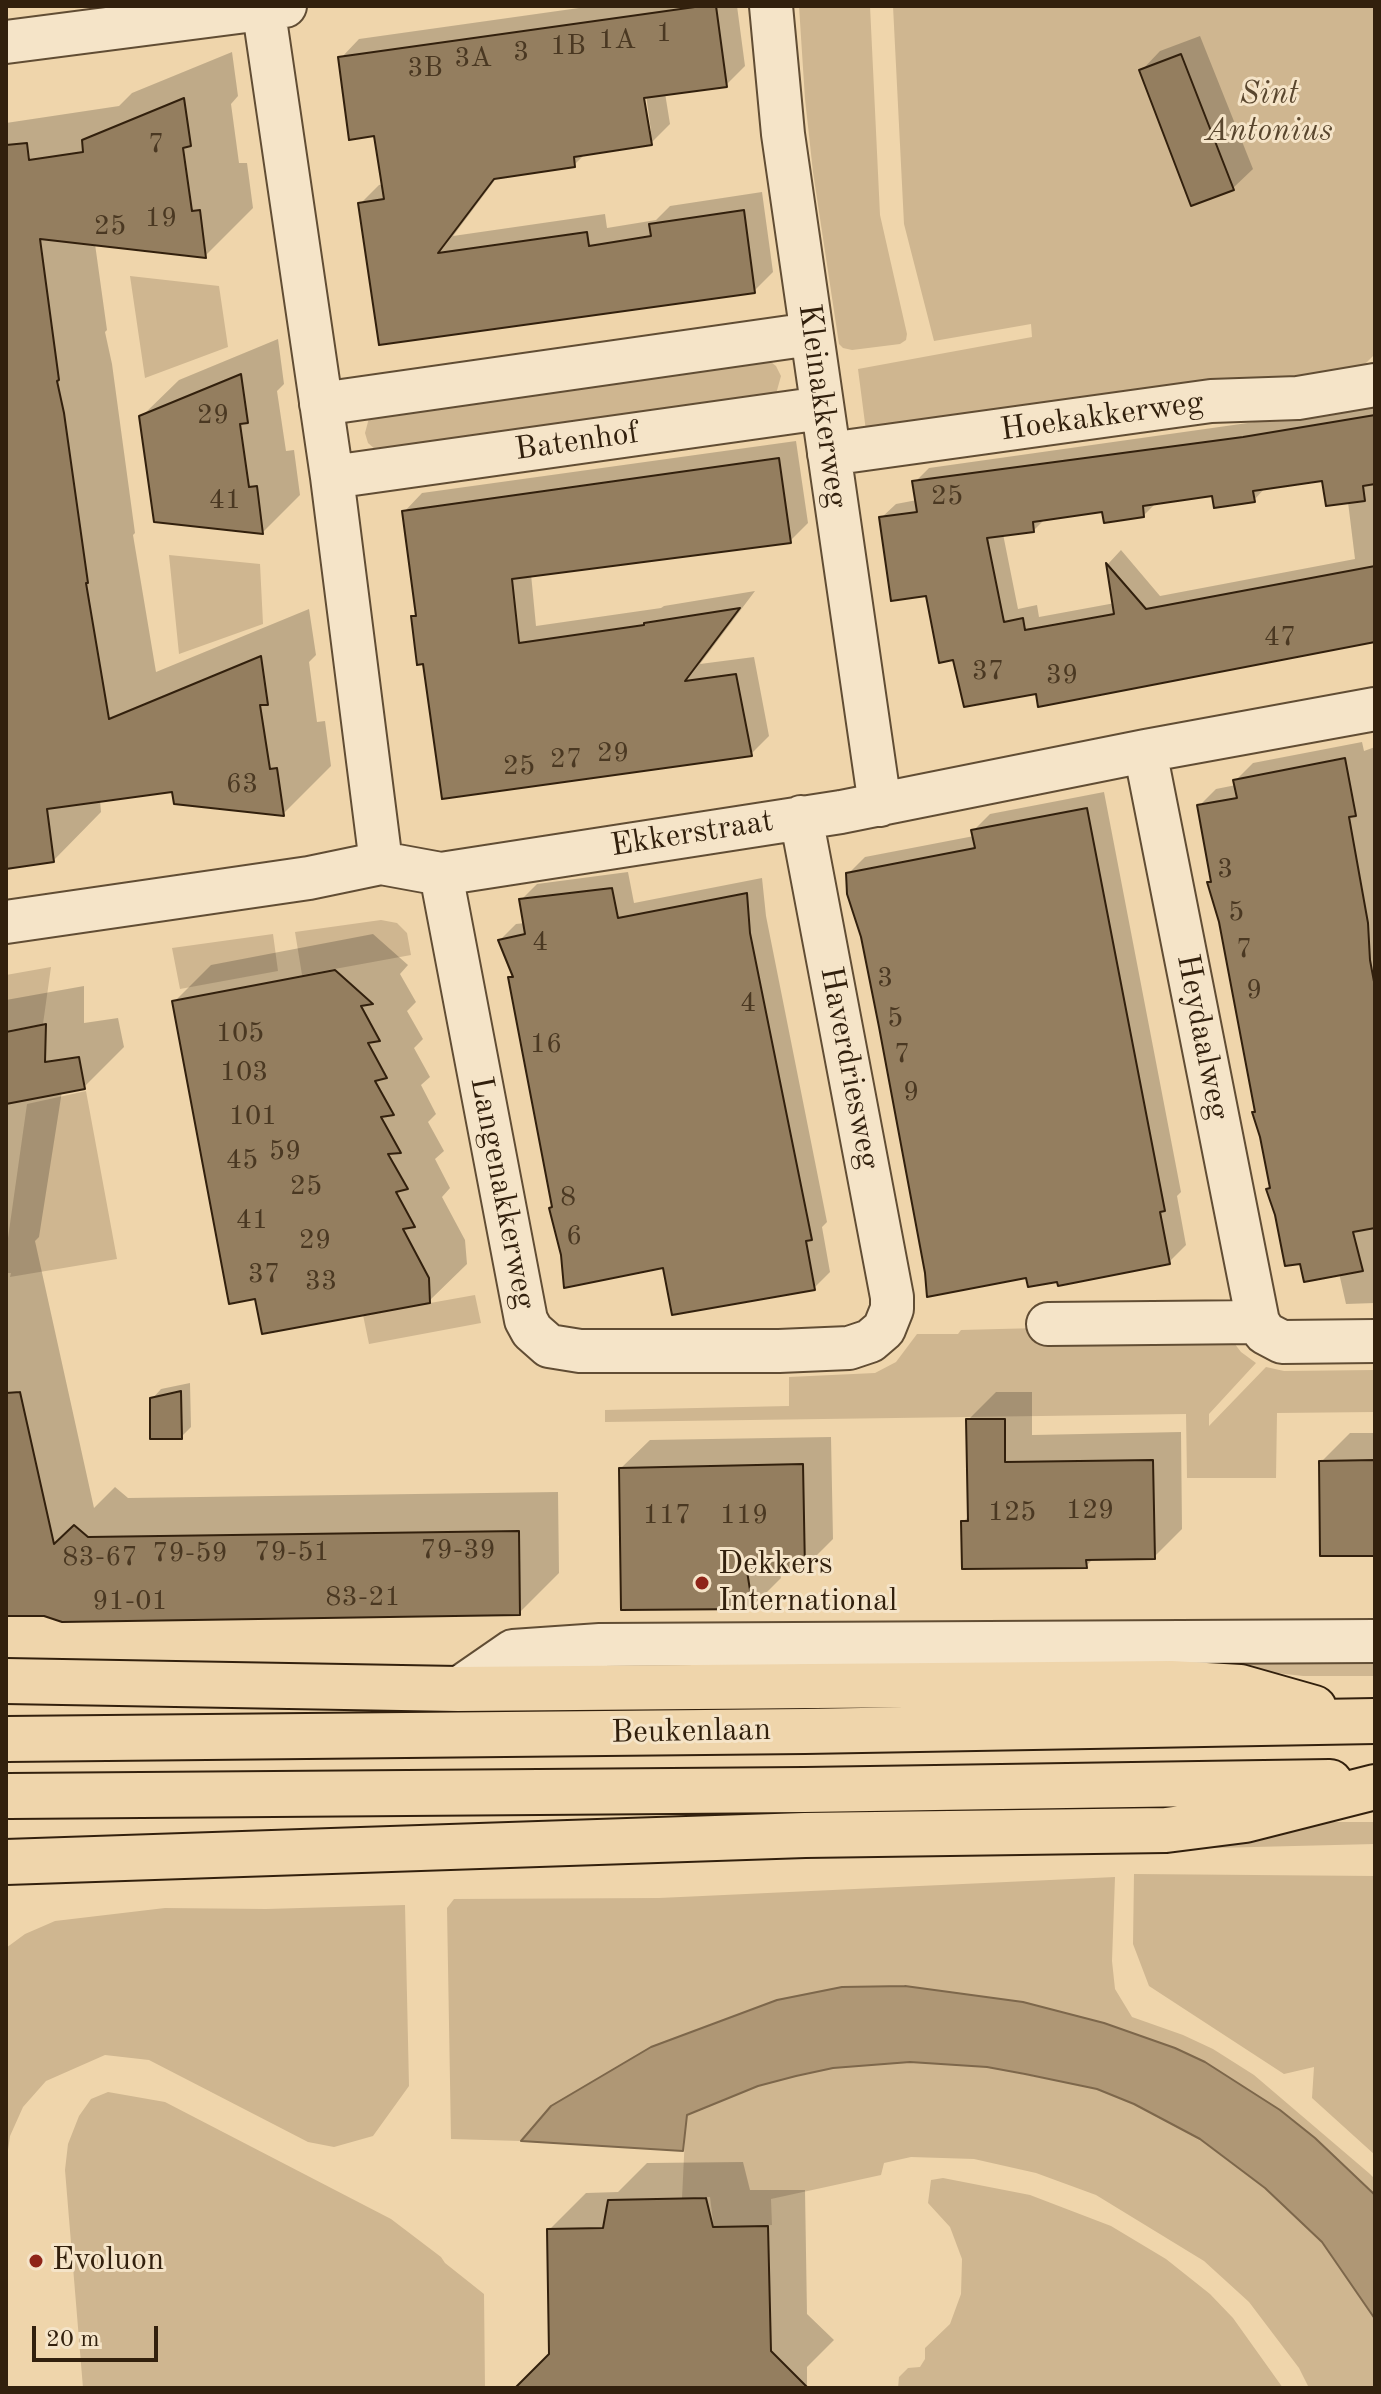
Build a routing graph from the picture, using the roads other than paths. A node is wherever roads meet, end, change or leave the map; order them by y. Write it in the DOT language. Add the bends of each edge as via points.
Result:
graph roads {
  1 [pos="771,6"];
  2 [pos="271,7"];
  3 [pos="6,42"];
  4 [pos="811,334"];
  5 [pos="1375,385"];
  6 [pos="321,404"];
  7 [pos="822,408"];
  8 [pos="829,454"];
  9 [pos="332,477"];
  10 [pos="1375,709"];
  11 [pos="1145,751"];
  12 [pos="880,805"];
  13 [pos="801,817"];
  14 [pos="381,863"];
  15 [pos="441,874"];
  16 [pos="6,922"];
  17 [pos="889,1320"];
  18 [pos="1258,1322"];
  19 [pos="1048,1324"];
  20 [pos="1375,1341"];
  21 [pos="1375,1641"];
  22 [pos="6,1681"];
  23 [pos="458,1689"];
  24 [pos="1367,1721"];
  25 [pos="7,1739"];
  26 [pos="1375,1784"];
  27 [pos="9,1796"];
  28 [pos="6,1862"];
  1 -- 4 [label="street, Kleinakkerweg"];
  2 -- 3 [label="street"];
  2 -- 6 [label="street"];
  4 -- 6 [label="street"];
  4 -- 7 [label="street, Kleinakkerweg"];
  5 -- 8 [label="street, Hoekakkerweg" via="1298,398 1211,401"];
  6 -- 9 [label="street"];
  7 -- 8 [label="street, Kleinakkerweg"];
  7 -- 9 [label="street, Batenhof"];
  8 -- 12 [label="street, Kleinakkerweg"];
  9 -- 14 [label="street"];
  10 -- 11 [label="street, Ekkerstraat"];
  11 -- 12 [label="street, Ekkerstraat"];
  11 -- 18 [label="street, Heydaalweg"];
  12 -- 13 [label="street, Ekkerstraat"];
  13 -- 15 [label="street, Ekkerstraat"];
  13 -- 17 [label="street, Haverdriesweg" via="892,1297"];
  14 -- 15 [label="street, Ekkerstraat"];
  14 -- 16 [label="street, Ekkerstraat"];
  15 -- 17 [label="street, Langenakkerweg" via="526,1320 540,1339 549,1346 580,1351 849,1348 870,1341"];
  18 -- 19 [label="street"];
  18 -- 20 [label="street" via="1282,1342"];
  21 -- 23 [label="street" via="600,1645 513,1651"];
  22 -- 23 [label="main road"];
  23 -- 24 [label="main road" via="1171,1683 1240,1687"];
  24 -- 25 [label="main road, Beukenlaan"];
  26 -- 27 [label="main road, Beukenlaan"];
  26 -- 28 [label="main road" via="1245,1820 1166,1830 789,1836"];
}
